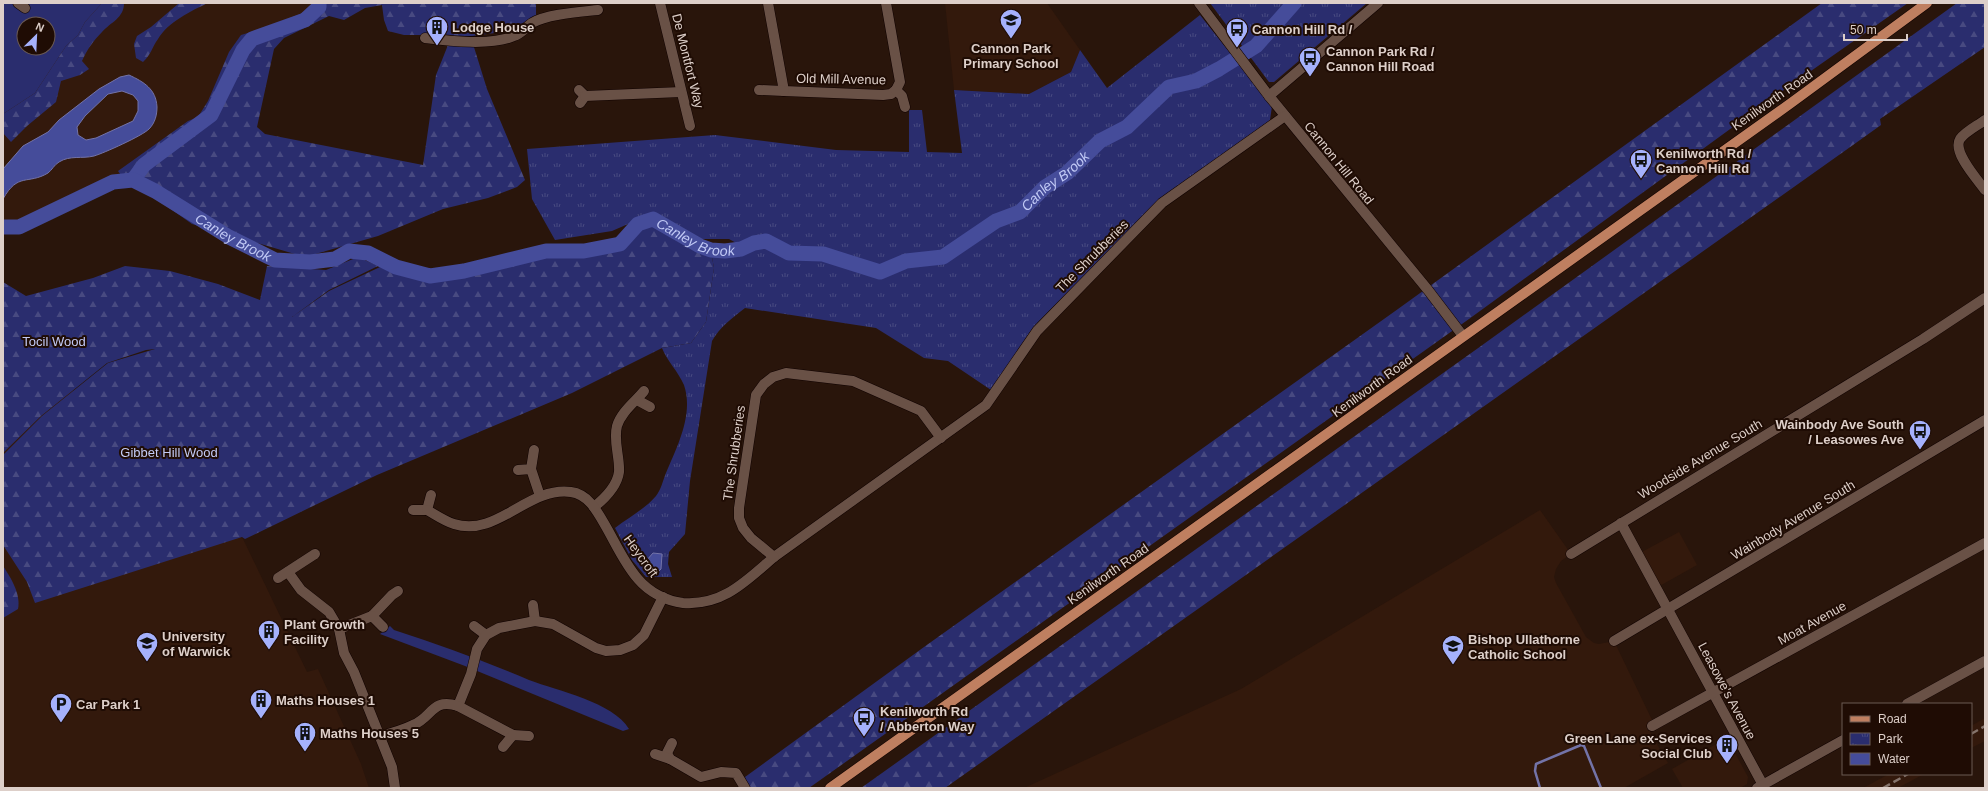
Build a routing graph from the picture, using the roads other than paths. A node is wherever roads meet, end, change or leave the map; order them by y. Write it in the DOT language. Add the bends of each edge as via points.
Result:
graph roads {
  1 [pos="660,3"];
  2 [pos="768,3"];
  3 [pos="886,3"];
  4 [pos="1199,3"];
  5 [pos="1378,3"];
  6 [pos="1927,3"];
  7 [pos="584,7"];
  8 [pos="598,10"];
  9 [pos="426,38"];
  10 [pos="758,90"];
  11 [pos="896,90"];
  12 [pos="784,91"];
  13 [pos="681,92"];
  14 [pos="1269,96"];
  15 [pos="581,97"];
  16 [pos="905,106"];
  17 [pos="1285,116"];
  18 [pos="1985,120"];
  19 [pos="690,126"];
  20 [pos="1985,190"];
  21 [pos="1985,298"];
  22 [pos="1463,336"];
  23 [pos="644,391"];
  24 [pos="637,400"];
  25 [pos="650,407"];
  26 [pos="1985,420"];
  27 [pos="941,438"];
  28 [pos="534,450"];
  29 [pos="531,469"];
  30 [pos="518,470"];
  31 [pos="431,495"];
  32 [pos="540,496"];
  33 [pos="594,507"];
  34 [pos="413,510"];
  35 [pos="427,510"];
  36 [pos="1621,523"];
  37 [pos="1985,543"];
  38 [pos="316,554"];
  39 [pos="1571,554"];
  40 [pos="774,557"];
  41 [pos="288,572"];
  42 [pos="278,578"];
  43 [pos="398,591"];
  44 [pos="663,597"];
  45 [pos="533,605"];
  46 [pos="1668,609"];
  47 [pos="372,616"];
  48 [pos="535,621"];
  49 [pos="474,626"];
  50 [pos="383,627"];
  51 [pos="339,629"];
  52 [pos="486,635"];
  53 [pos="1614,641"];
  54 [pos="1985,661"];
  55 [pos="1713,693"];
  56 [pos="1909,703"];
  57 [pos="458,706"];
  58 [pos="1652,726"];
  59 [pos="513,735"];
  60 [pos="381,736"];
  61 [pos="529,736"];
  62 [pos="1842,741"];
  63 [pos="672,743"];
  64 [pos="502,747"];
  65 [pos="655,754"];
  66 [pos="670,759"];
  67 [pos="1760,786"];
  68 [pos="395,788"];
  69 [pos="745,788"];
  70 [pos="830,788"];
  1 -- 13 [label="street, De Montfort Way"];
  2 -- 12 [label="street, Old Mill Avenue"];
  3 -- 11 [label="street, Old Mill Avenue" via="900,82"];
  4 -- 14 [label="street, Cannon Hill Road"];
  5 -- 14 [label="street"];
  6 -- 22 [label="main road, Kenilworth Road"];
  7 -- 8 [label="street"];
  7 -- 9 [label="street" via="532,23 514,36 484,46"];
  10 -- 12 [label="street, Old Mill Avenue"];
  11 -- 12 [label="street, Old Mill Avenue" via="883,96"];
  11 -- 16 [label="street, Old Mill Avenue" via="902,96"];
  13 -- 15 [label="street"];
  13 -- 19 [label="street, De Montfort Way"];
  14 -- 17 [label="street, Cannon Hill Road"];
  17 -- 22 [label="street, Cannon Hill Road"];
  17 -- 27 [label="street, The Shrubberies" via="1162,203 1041,326 986,405"];
  18 -- 20 [label="street" via="1961,138 1958,148 1960,156"];
  21 -- 36 [label="street, Woodside Avenue South"];
  22 -- 70 [label="main road, Kenilworth Road"];
  23 -- 24 [label="street"];
  24 -- 25 [label="street"];
  24 -- 33 [label="street" via="618,424 616,447 619,473 606,496"];
  26 -- 46 [label="street, Wainbody Avenue South"];
  27 -- 40 [label="street, The Shrubberies"];
  27 -- 40 [label="street, The Shrubberies" via="921,411 853,381 786,373 764,384 756,395 739,508 743,528"];
  28 -- 29 [label="street"];
  29 -- 30 [label="street"];
  29 -- 32 [label="street"];
  31 -- 35 [label="street"];
  32 -- 33 [label="street, Heycroft" via="572,492 586,499"];
  32 -- 35 [label="street, Heycroft" via="480,526 466,527 454,524"];
  33 -- 44 [label="street, Heycroft" via="638,579"];
  34 -- 35 [label="street, Heycroft"];
  36 -- 39 [label="street, Woodside Avenue South"];
  36 -- 46 [label="street, Leasowe's Avenue"];
  37 -- 55 [label="street, Moat Avenue"];
  38 -- 41 [label="street"];
  40 -- 44 [label="street, Heycroft" via="746,582 720,598 694,604"];
  41 -- 42 [label="street"];
  41 -- 51 [label="street" via="301,590 329,612"];
  43 -- 47 [label="street"];
  44 -- 48 [label="street" via="644,635 633,645 620,650 606,651 596,648 553,624"];
  45 -- 48 [label="street"];
  46 -- 53 [label="street, Wainbody Avenue South"];
  46 -- 55 [label="street, Leasowe's Avenue"];
  47 -- 50 [label="street"];
  47 -- 51 [label="street"];
  48 -- 52 [label="street" via="499,628"];
  49 -- 52 [label="street"];
  51 -- 60 [label="street" via="344,653"];
  52 -- 57 [label="street" via="477,649 471,674"];
  54 -- 56 [label="street"];
  55 -- 58 [label="street, Moat Avenue"];
  55 -- 67 [label="street, Leasowe's Avenue"];
  57 -- 59 [label="street"];
  57 -- 60 [label="street" via="450,703 435,707 415,725"];
  59 -- 61 [label="street"];
  59 -- 64 [label="street"];
  60 -- 68 [label="street" via="392,767"];
  62 -- 67 [label="street"];
  63 -- 66 [label="street" via="667,753"];
  65 -- 66 [label="street"];
  66 -- 69 [label="street" via="701,777 721,772 736,774"];
}
